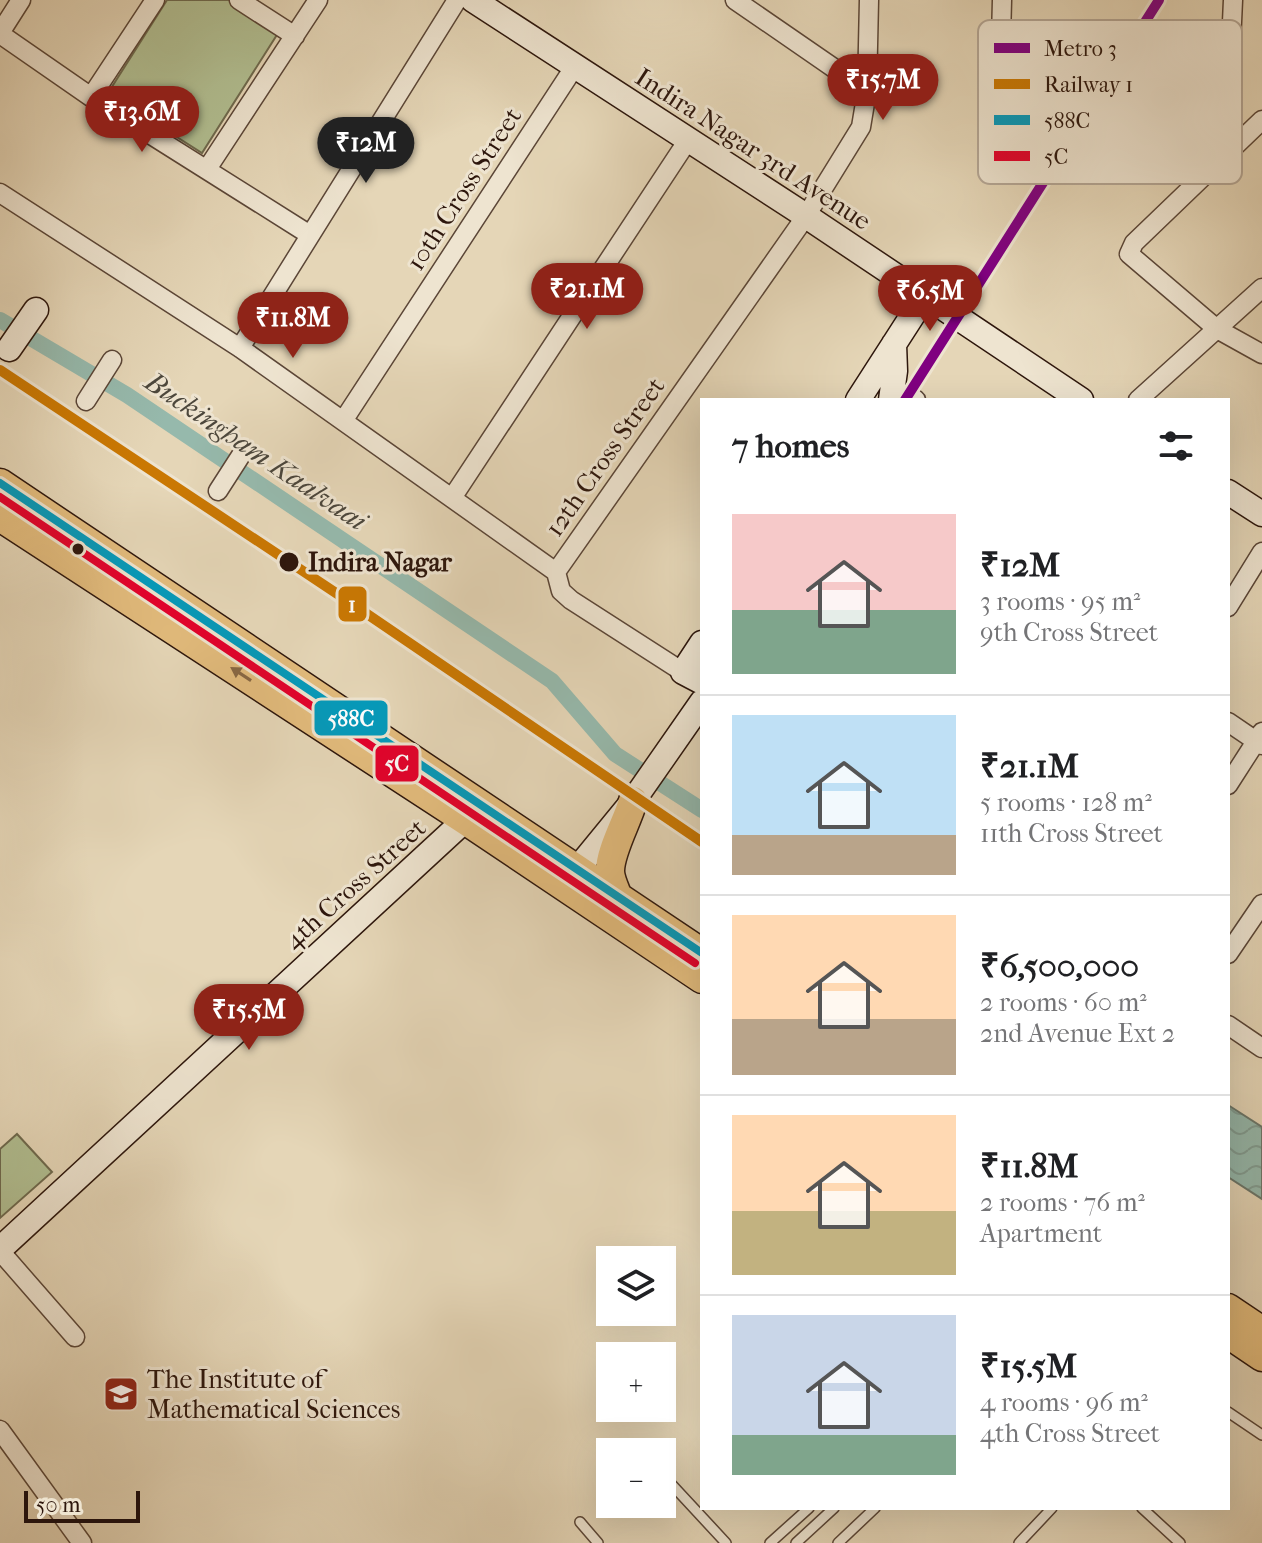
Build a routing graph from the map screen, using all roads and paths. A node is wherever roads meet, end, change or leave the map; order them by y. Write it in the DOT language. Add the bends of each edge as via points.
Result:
graph roads {
  1 [pos="21,0"];
  2 [pos="155,0"];
  3 [pos="239,0"];
  4 [pos="318,0"];
  5 [pos="457,0"];
  6 [pos="473,0"];
  7 [pos="735,0"];
  8 [pos="869,0"];
  9 [pos="1002,0"];
  10 [pos="1233,0"];
  11 [pos="1001,20"];
  12 [pos="1232,20"];
  13 [pos="0,34"];
  14 [pos="295,36"];
  15 [pos="575,66"];
  16 [pos="867,91"];
  17 [pos="91,97"];
  18 [pos="1262,120"];
  19 [pos="1242,139"];
  20 [pos="688,140"];
  21 [pos="207,169"];
  22 [pos="1195,184"];
  23 [pos="0,193"];
  24 [pos="806,216"];
  25 [pos="310,235"];
  26 [pos="1262,288"];
  27 [pos="925,296"];
  28 [pos="36,310"];
  29 [pos="1217,329"];
  30 [pos="894,344"];
  31 [pos="240,348"];
  32 [pos="9,349"];
  33 [pos="1262,354"];
  34 [pos="112,360"];
  35 [pos="859,398"];
  36 [pos="906,398"];
  37 [pos="1078,398"];
  38 [pos="1140,398"];
  39 [pos="86,401"];
  40 [pos="343,421"];
  41 [pos="245,449"];
  42 [pos="0,483"];
  43 [pos="218,491"];
  44 [pos="1230,493"];
  45 [pos="452,498"];
  46 [pos="1262,514"];
  47 [pos="0,517"];
  48 [pos="1262,552"];
  49 [pos="556,572"];
  50 [pos="1230,604"];
  51 [pos="700,651"];
  52 [pos="693,677"];
  53 [pos="700,705"];
  54 [pos="1230,723"];
  55 [pos="1260,739"];
  56 [pos="1230,782"];
  57 [pos="633,801"];
  58 [pos="465,820"];
  59 [pos="570,877"];
  60 [pos="618,897"];
  61 [pos="1262,904"];
  62 [pos="1230,951"];
  63 [pos="700,952"];
  64 [pos="700,977"];
  65 [pos="1230,1026"];
  66 [pos="1262,1048"];
  67 [pos="0,1250"];
  68 [pos="1230,1309"];
  69 [pos="1262,1331"];
  70 [pos="1230,1335"];
  71 [pos="75,1337"];
  72 [pos="1262,1357"];
  73 [pos="1230,1413"];
  74 [pos="0,1430"];
  75 [pos="1262,1435"];
  76 [pos="676,1489"];
  77 [pos="807,1510"];
  78 [pos="832,1510"];
  79 [pos="873,1510"];
  80 [pos="1050,1510"];
  81 [pos="1144,1510"];
  82 [pos="580,1522"];
  83 [pos="82,1543"];
  84 [pos="598,1543"];
  85 [pos="726,1543"];
  86 [pos="770,1543"];
  87 [pos="796,1543"];
  88 [pos="838,1543"];
  89 [pos="1019,1543"];
  90 [pos="1180,1543"];
  1 -- 13 [label="street"];
  2 -- 17 [label="street"];
  3 -- 14 [label="street"];
  4 -- 14 [label="street"];
  5 -- 25 [label="street"];
  6 -- 15 [label="street, Indira Nagar 3rd Avenue"];
  7 -- 16 [label="street"];
  8 -- 16 [label="street, 12th Cross Street"];
  9 -- 11 [label="street"];
  10 -- 12 [label="street"];
  13 -- 17 [label="street"];
  14 -- 21 [label="street"];
  15 -- 20 [label="street, Indira Nagar 3rd Avenue"];
  15 -- 40 [label="street, 10th Cross Street"];
  16 -- 24 [label="street, 12th Cross Street" via="861,127"];
  17 -- 21 [label="street"];
  18 -- 19 [label="street"];
  20 -- 24 [label="street, Indira Nagar 3rd Avenue"];
  20 -- 45 [label="street"];
  21 -- 25 [label="street"];
  22 -- 29 [label="street" via="1129,254"];
  23 -- 31 [label="street"];
  24 -- 27 [label="street, Indira Nagar 3rd Avenue"];
  24 -- 49 [label="street, 12th Cross Street"];
  25 -- 31 [label="street"];
  26 -- 29 [label="street"];
  27 -- 30 [label="street"];
  27 -- 37 [label="street, Indira Nagar 3rd Avenue"];
  28 -- 32 [label="street"];
  29 -- 33 [label="street"];
  29 -- 38 [label="street"];
  30 -- 35 [label="street"];
  30 -- 36 [label="street" via="895,371"];
  31 -- 40 [label="street"];
  34 -- 39 [label="street"];
  40 -- 45 [label="street"];
  41 -- 43 [label="street"];
  42 -- 59 [label="main road"];
  44 -- 46 [label="street"];
  45 -- 49 [label="street"];
  58 -- 47 [label="main road, one-way"];
  48 -- 50 [label="street"];
  49 -- 52 [label="street" via="561,591 571,600"];
  51 -- 52 [label="street"];
  53 -- 57 [label="street"];
  54 -- 55 [label="street"];
  55 -- 56 [label="street"];
  57 -- 59 [label="street"];
  57 -- 60 [label="main road" via="610,873"];
  58 -- 59 [label="main road"];
  58 -- 67 [label="street, 4th Cross Street"];
  59 -- 60 [label="main road"];
  59 -- 64 [label="main road"];
  60 -- 63 [label="main road"];
  61 -- 62 [label="street"];
  65 -- 66 [label="street"];
  67 -- 71 [label="street"];
  68 -- 69 [label="main road"];
  70 -- 72 [label="main road"];
  73 -- 75 [label="lane"];
  74 -- 83 [label="street"];
  76 -- 85 [label="lane"];
  77 -- 86 [label="lane"];
  78 -- 87 [label="lane"];
  79 -- 88 [label="lane"];
  80 -- 89 [label="lane"];
  81 -- 90 [label="lane"];
  82 -- 84 [label="lane"];
}
